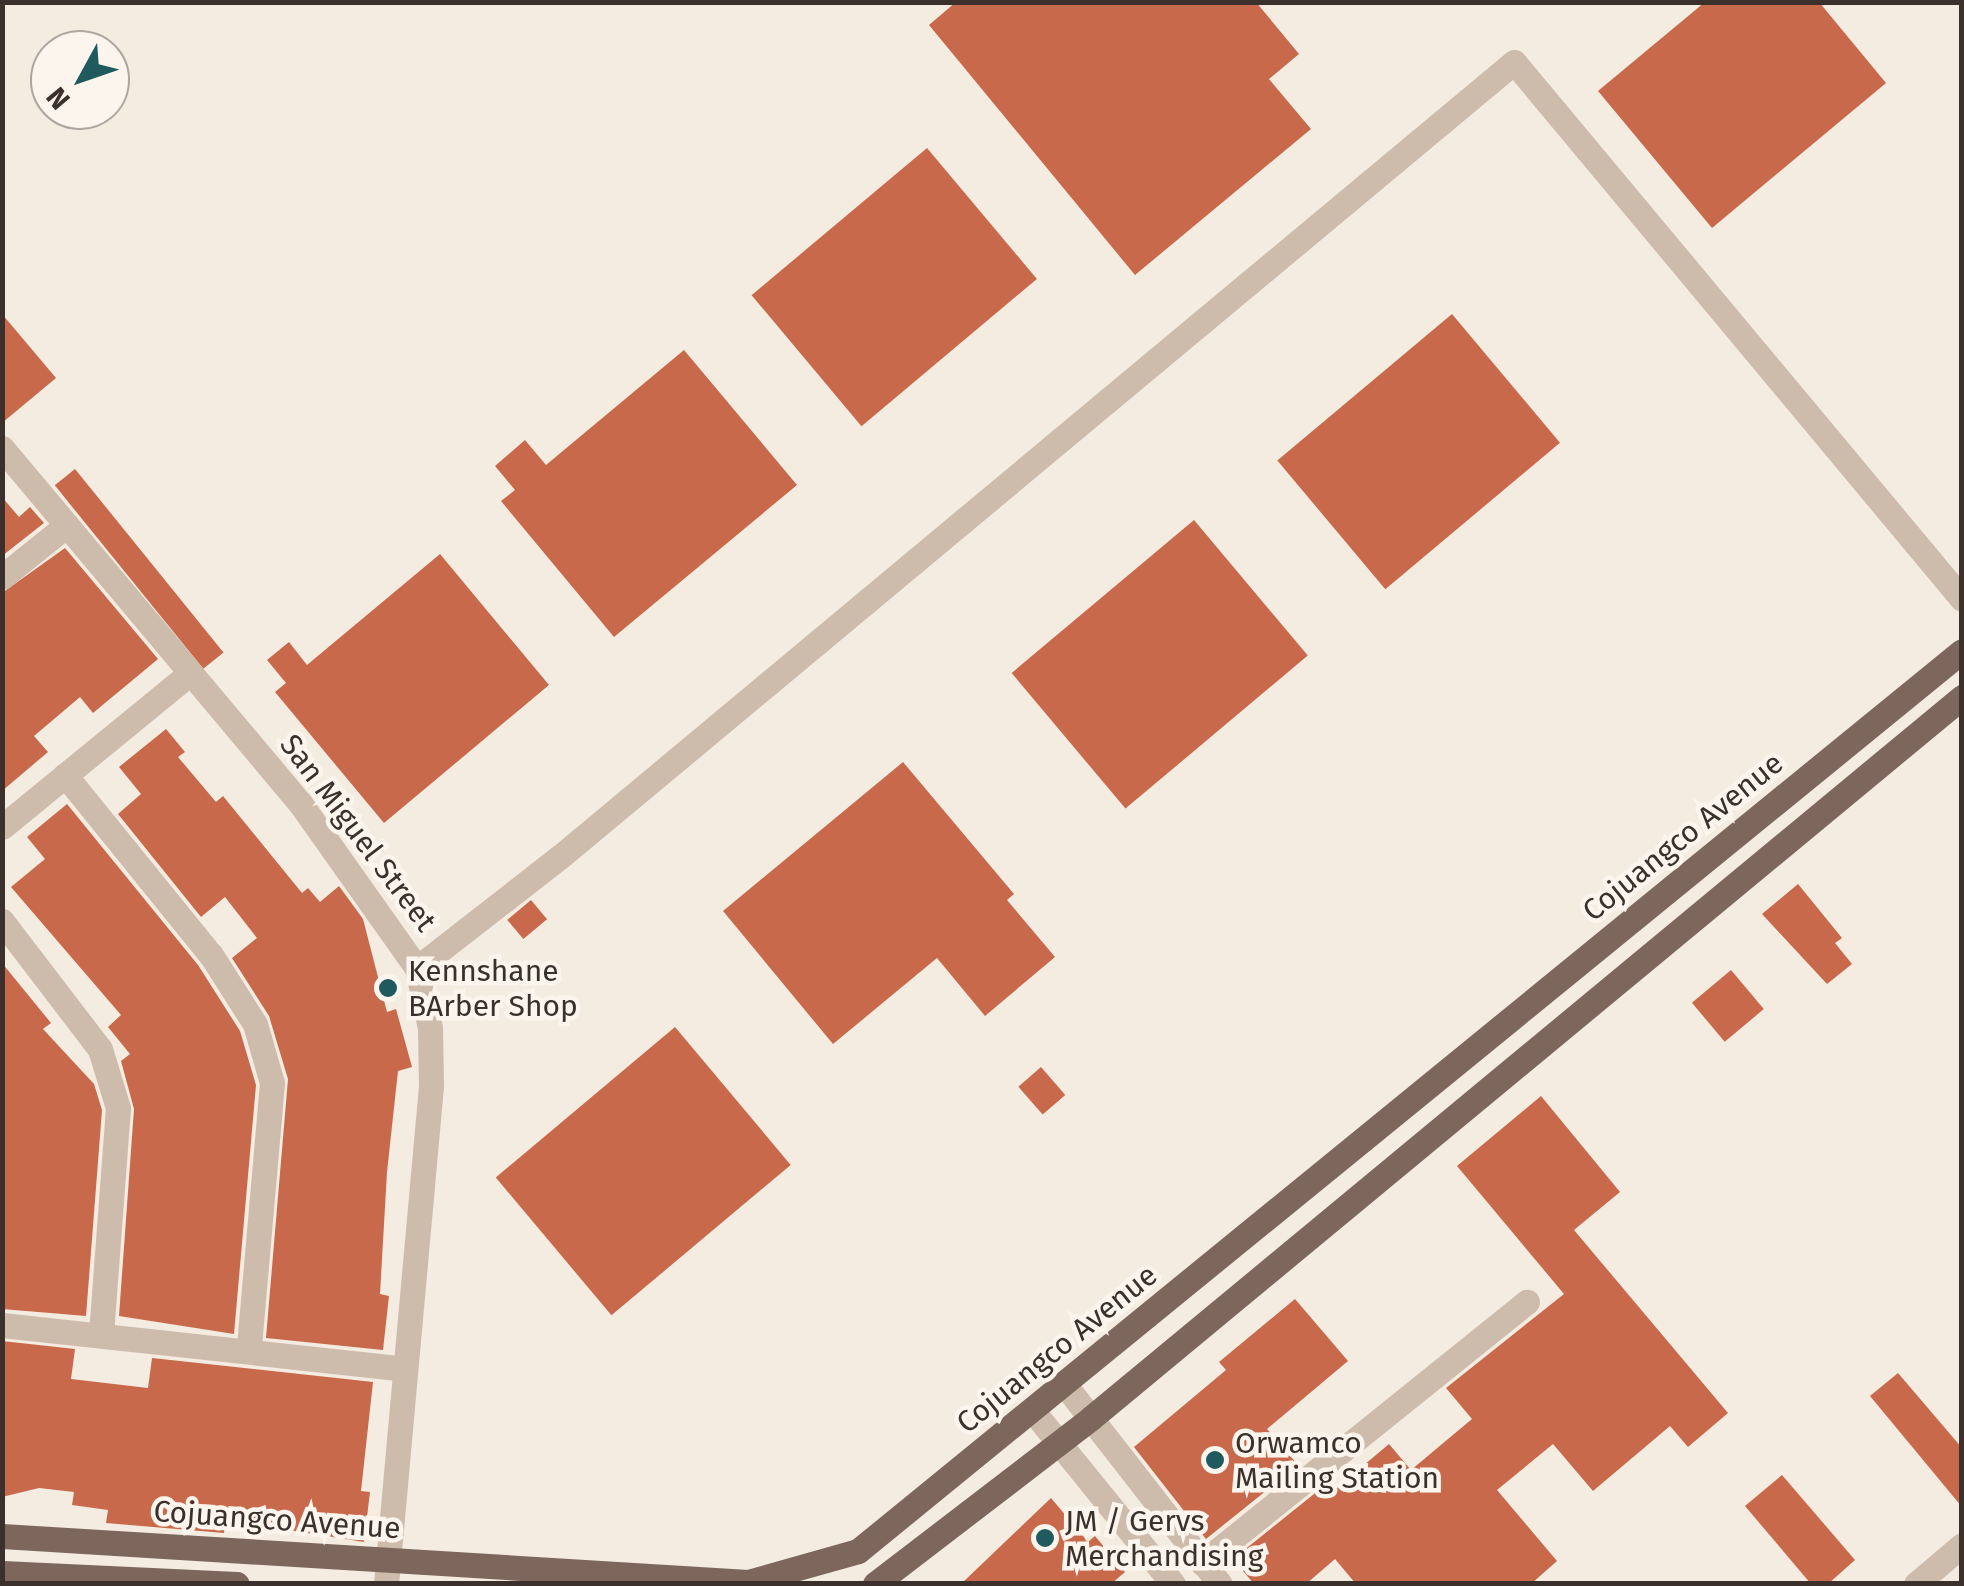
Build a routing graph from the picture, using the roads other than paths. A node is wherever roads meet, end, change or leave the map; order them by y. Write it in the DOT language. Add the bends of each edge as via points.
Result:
graph roads {
  1 [pos="2,448"];
  2 [pos="67,525"];
  3 [pos="2,577"];
  4 [pos="1962,599"];
  5 [pos="1962,651"];
  6 [pos="190,673"];
  7 [pos="1962,697"];
  8 [pos="65,775"];
  9 [pos="2,827"];
  10 [pos="2,921"];
  11 [pos="417,968"];
  12 [pos="1528,1302"];
  13 [pos="2,1325"];
  14 [pos="102,1334"];
  15 [pos="249,1348"];
  16 [pos="405,1369"];
  17 [pos="1066,1385"];
  18 [pos="1034,1411"];
  19 [pos="1091,1418"];
  20 [pos="1058,1444"];
  21 [pos="2,1536"];
  22 [pos="1962,1545"];
  23 [pos="1202,1563"];
  24 [pos="387,1572"];
  25 [pos="2,1573"];
  26 [pos="443,1574"];
  27 [pos="237,1584"];
  28 [pos="875,1584"];
  29 [pos="1173,1584"];
  30 [pos="1220,1584"];
  31 [pos="1916,1584"];
  1 -- 2 [label="street, San Miguel Street"];
  2 -- 3 [label="street"];
  2 -- 6 [label="street, San Miguel Street"];
  4 -- 11 [label="street" via="1514,62 561,856"];
  5 -- 17 [label="main road, Cojuangco Avenue"];
  6 -- 8 [label="street"];
  6 -- 11 [label="street, San Miguel Street" via="300,803"];
  7 -- 19 [label="main road"];
  8 -- 9 [label="street"];
  8 -- 15 [label="street" via="211,955 255,1024 272,1083"];
  10 -- 14 [label="street" via="100,1049 118,1108"];
  11 -- 16 [label="street, San Miguel Street" via="430,1028 431,1086"];
  12 -- 23 [label="street"];
  13 -- 14 [label="street"];
  14 -- 15 [label="street"];
  15 -- 16 [label="street"];
  16 -- 24 [label="street, San Miguel Street"];
  17 -- 18 [label="main road, Cojuangco Avenue"];
  17 -- 19 [label="street"];
  18 -- 20 [label="street"];
  18 -- 26 [label="main road, Cojuangco Avenue" via="858,1551 748,1582"];
  19 -- 20 [label="main road"];
  19 -- 23 [label="street"];
  20 -- 28 [label="main road"];
  20 -- 29 [label="street"];
  21 -- 24 [label="main road, Cojuangco Avenue"];
  22 -- 31 [label="street"];
  23 -- 30 [label="street"];
  24 -- 26 [label="main road, Cojuangco Avenue"];
  25 -- 27 [label="main road"];
}
